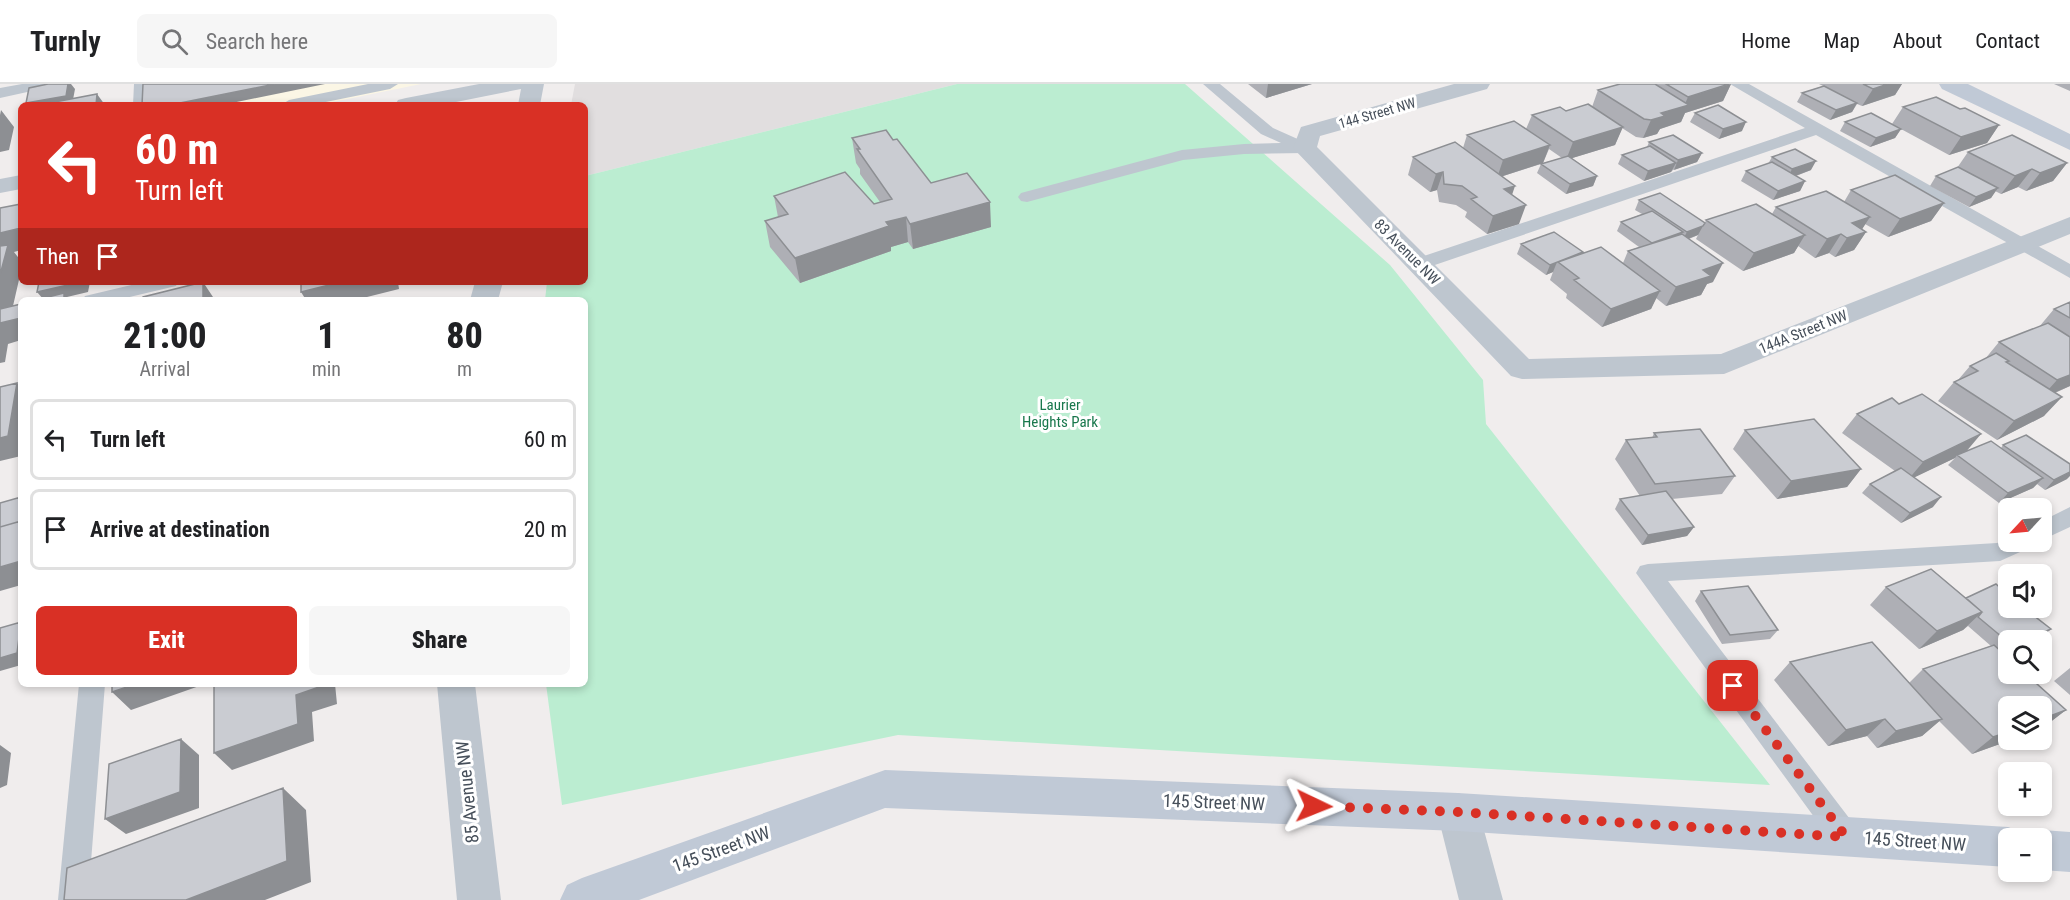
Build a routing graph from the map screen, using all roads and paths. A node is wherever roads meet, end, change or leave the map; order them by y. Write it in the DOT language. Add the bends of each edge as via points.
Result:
graph roads {
  1 [pos="45,84"];
  2 [pos="142,84"];
  3 [pos="387,84"];
  4 [pos="514,84"];
  5 [pos="533,84"];
  6 [pos="1211,84"];
  7 [pos="1479,84"];
  8 [pos="1738,84"];
  9 [pos="1950,84"];
  10 [pos="0,93"];
  11 [pos="141,102"];
  12 [pos="303,102"];
  13 [pos="390,102"];
  14 [pos="421,102"];
  15 [pos="530,102"];
  16 [pos="1818,129"];
  17 [pos="1307,140"];
  18 [pos="2070,143"];
  19 [pos="18,183"];
  20 [pos="0,186"];
  21 [pos="1027,197"];
  22 [pos="2070,225"];
  23 [pos="2020,245"];
  24 [pos="1419,264"];
  25 [pos="2070,272"];
  26 [pos="155,285"];
  27 [pos="126,291"];
  28 [pos="103,297"];
  29 [pos="1522,369"];
  30 [pos="2070,516"];
  31 [pos="2052,526"];
  32 [pos="2000,552"];
  33 [pos="92,687"];
  34 [pos="456,687"];
  35 [pos="1458,812"];
  36 [pos="1846,837"];
  37 [pos="1998,847"];
  38 [pos="2052,851"];
  39 [pos="2070,852"];
  40 [pos="73,900"];
  41 [pos="478,900"];
  42 [pos="582,900"];
  43 [pos="1481,900"];
  1 -- 10 [label="lane"];
  2 -- 11 [label="lane"];
  3 -- 12 [label="lane"];
  3 -- 13 [label="lane"];
  4 -- 14 [label="street"];
  5 -- 15 [label="street"];
  6 -- 17 [label="lane" via="1267,131"];
  7 -- 17 [label="street, 144 Street NW"];
  8 -- 16 [label="lane"];
  9 -- 18 [label="street"];
  16 -- 23 [label="lane"];
  16 -- 24 [label="lane"];
  17 -- 21 [label="lane" via="1182,155"];
  17 -- 24 [label="street, 83 Avenue NW"];
  19 -- 20 [label="street"];
  22 -- 23 [label="street, 144A Street NW"];
  23 -- 25 [label="lane"];
  23 -- 29 [label="street, 144A Street NW" via="1724,364"];
  24 -- 29 [label="street, 83 Avenue NW"];
  26 -- 27 [label="lane"];
  27 -- 28 [label="lane"];
  30 -- 31 [label="lane"];
  32 -- 36 [label="lane" via="1648,573"];
  33 -- 40 [label="lane"];
  34 -- 41 [label="street, 85 Avenue NW"];
  35 -- 36 [label="street, 145 Street NW"];
  35 -- 42 [label="street, 145 Street NW" via="885,789"];
  35 -- 43 [label="street"];
  36 -- 37 [label="street, 145 Street NW"];
  38 -- 39 [label="street"];
}
